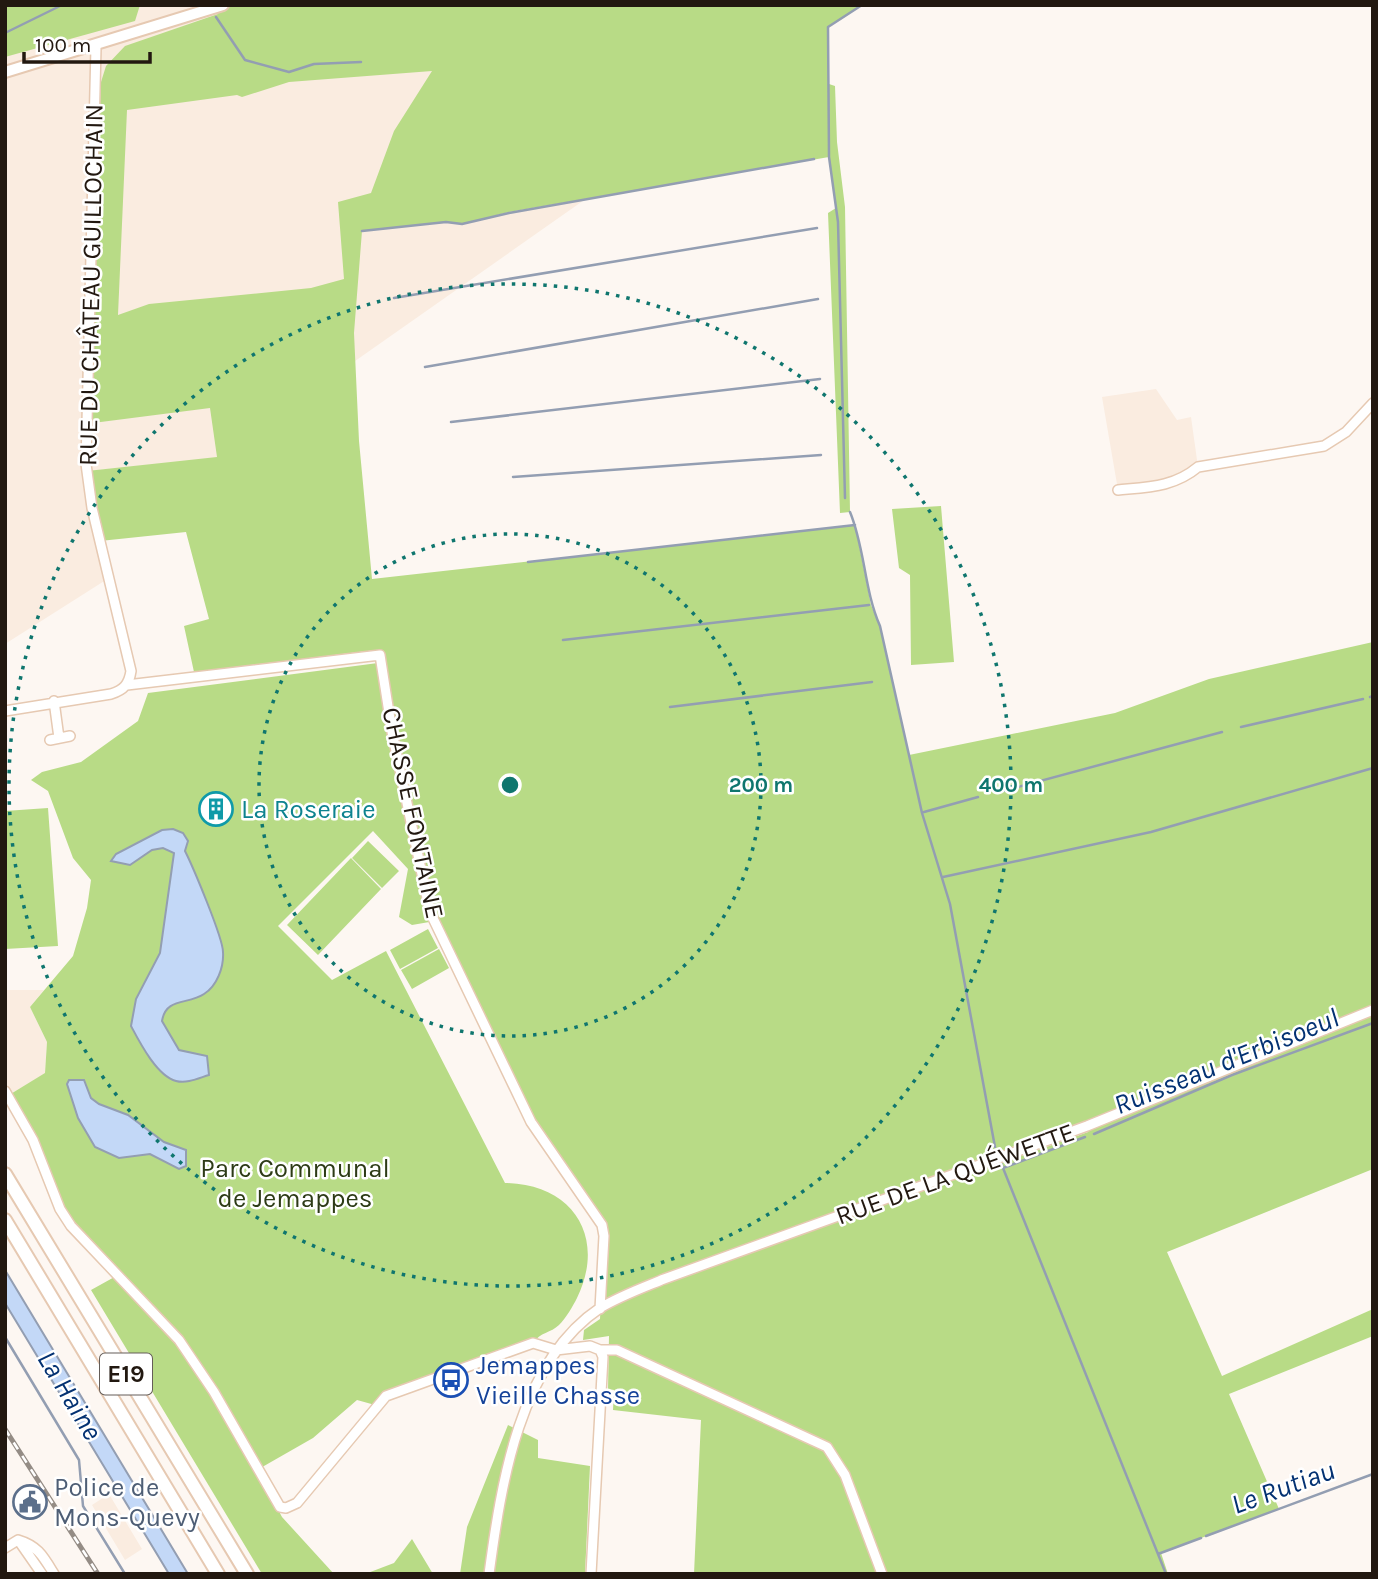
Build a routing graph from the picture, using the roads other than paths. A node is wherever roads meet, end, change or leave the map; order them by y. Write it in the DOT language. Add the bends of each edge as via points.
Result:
graph roads {
  1 [pos="223,5"];
  2 [pos="96,47"];
  3 [pos="5,72"];
  4 [pos="1373,403"];
  5 [pos="1118,490"];
  6 [pos="127,685"];
  7 [pos="54,701"];
  8 [pos="5,711"];
  9 [pos="70,736"];
  10 [pos="1373,1010"];
  11 [pos="5,1091"];
  12 [pos="5,1174"];
  13 [pos="5,1220"];
  14 [pos="600,1309"];
  15 [pos="556,1350"];
  16 [pos="600,1350"];
  17 [pos="18,1540"];
  18 [pos="5,1548"];
  19 [pos="42,1574"];
  20 [pos="54,1574"];
  21 [pos="218,1574"];
  22 [pos="247,1574"];
  23 [pos="489,1574"];
  24 [pos="591,1574"];
  25 [pos="882,1574"];
  1 -- 2 [label="main road"];
  2 -- 3 [label="main road"];
  2 -- 6 [label="street, RUE DU CHÂTEAU GUILLOCHAIN" via="86,464 131,671"];
  4 -- 5 [label="street" via="1346,432 1324,446 1198,467 1166,485"];
  6 -- 7 [label="street" via="111,694"];
  6 -- 14 [label="street, CHASSE FONTAINE" via="380,655 430,912 531,1122 602,1225"];
  7 -- 8 [label="street"];
  7 -- 9 [label="street" via="54,739"];
  10 -- 14 [label="street, RUE DE LA QUÉWETTE" via="1087,1126"];
  11 -- 15 [label="street" via="33,1140 71,1226 179,1339 214,1392 274,1502 286,1508 297,1503 386,1396 533,1343"];
  12 -- 22 [label="highway, E19"];
  13 -- 21 [label="highway, E19"];
  14 -- 15 [label="street, RUE DE LA QUÉWETTE"];
  15 -- 16 [label="street" via="590,1346"];
  15 -- 23 [label="street, RUE DE LA QUÉWETTE" via="531,1399 502,1481"];
  16 -- 24 [label="street"];
  16 -- 25 [label="street" via="617,1350 827,1447 845,1475"];
  17 -- 18 [label="street"];
  17 -- 19 [label="street"];
  17 -- 20 [label="street" via="39,1548"];
}
